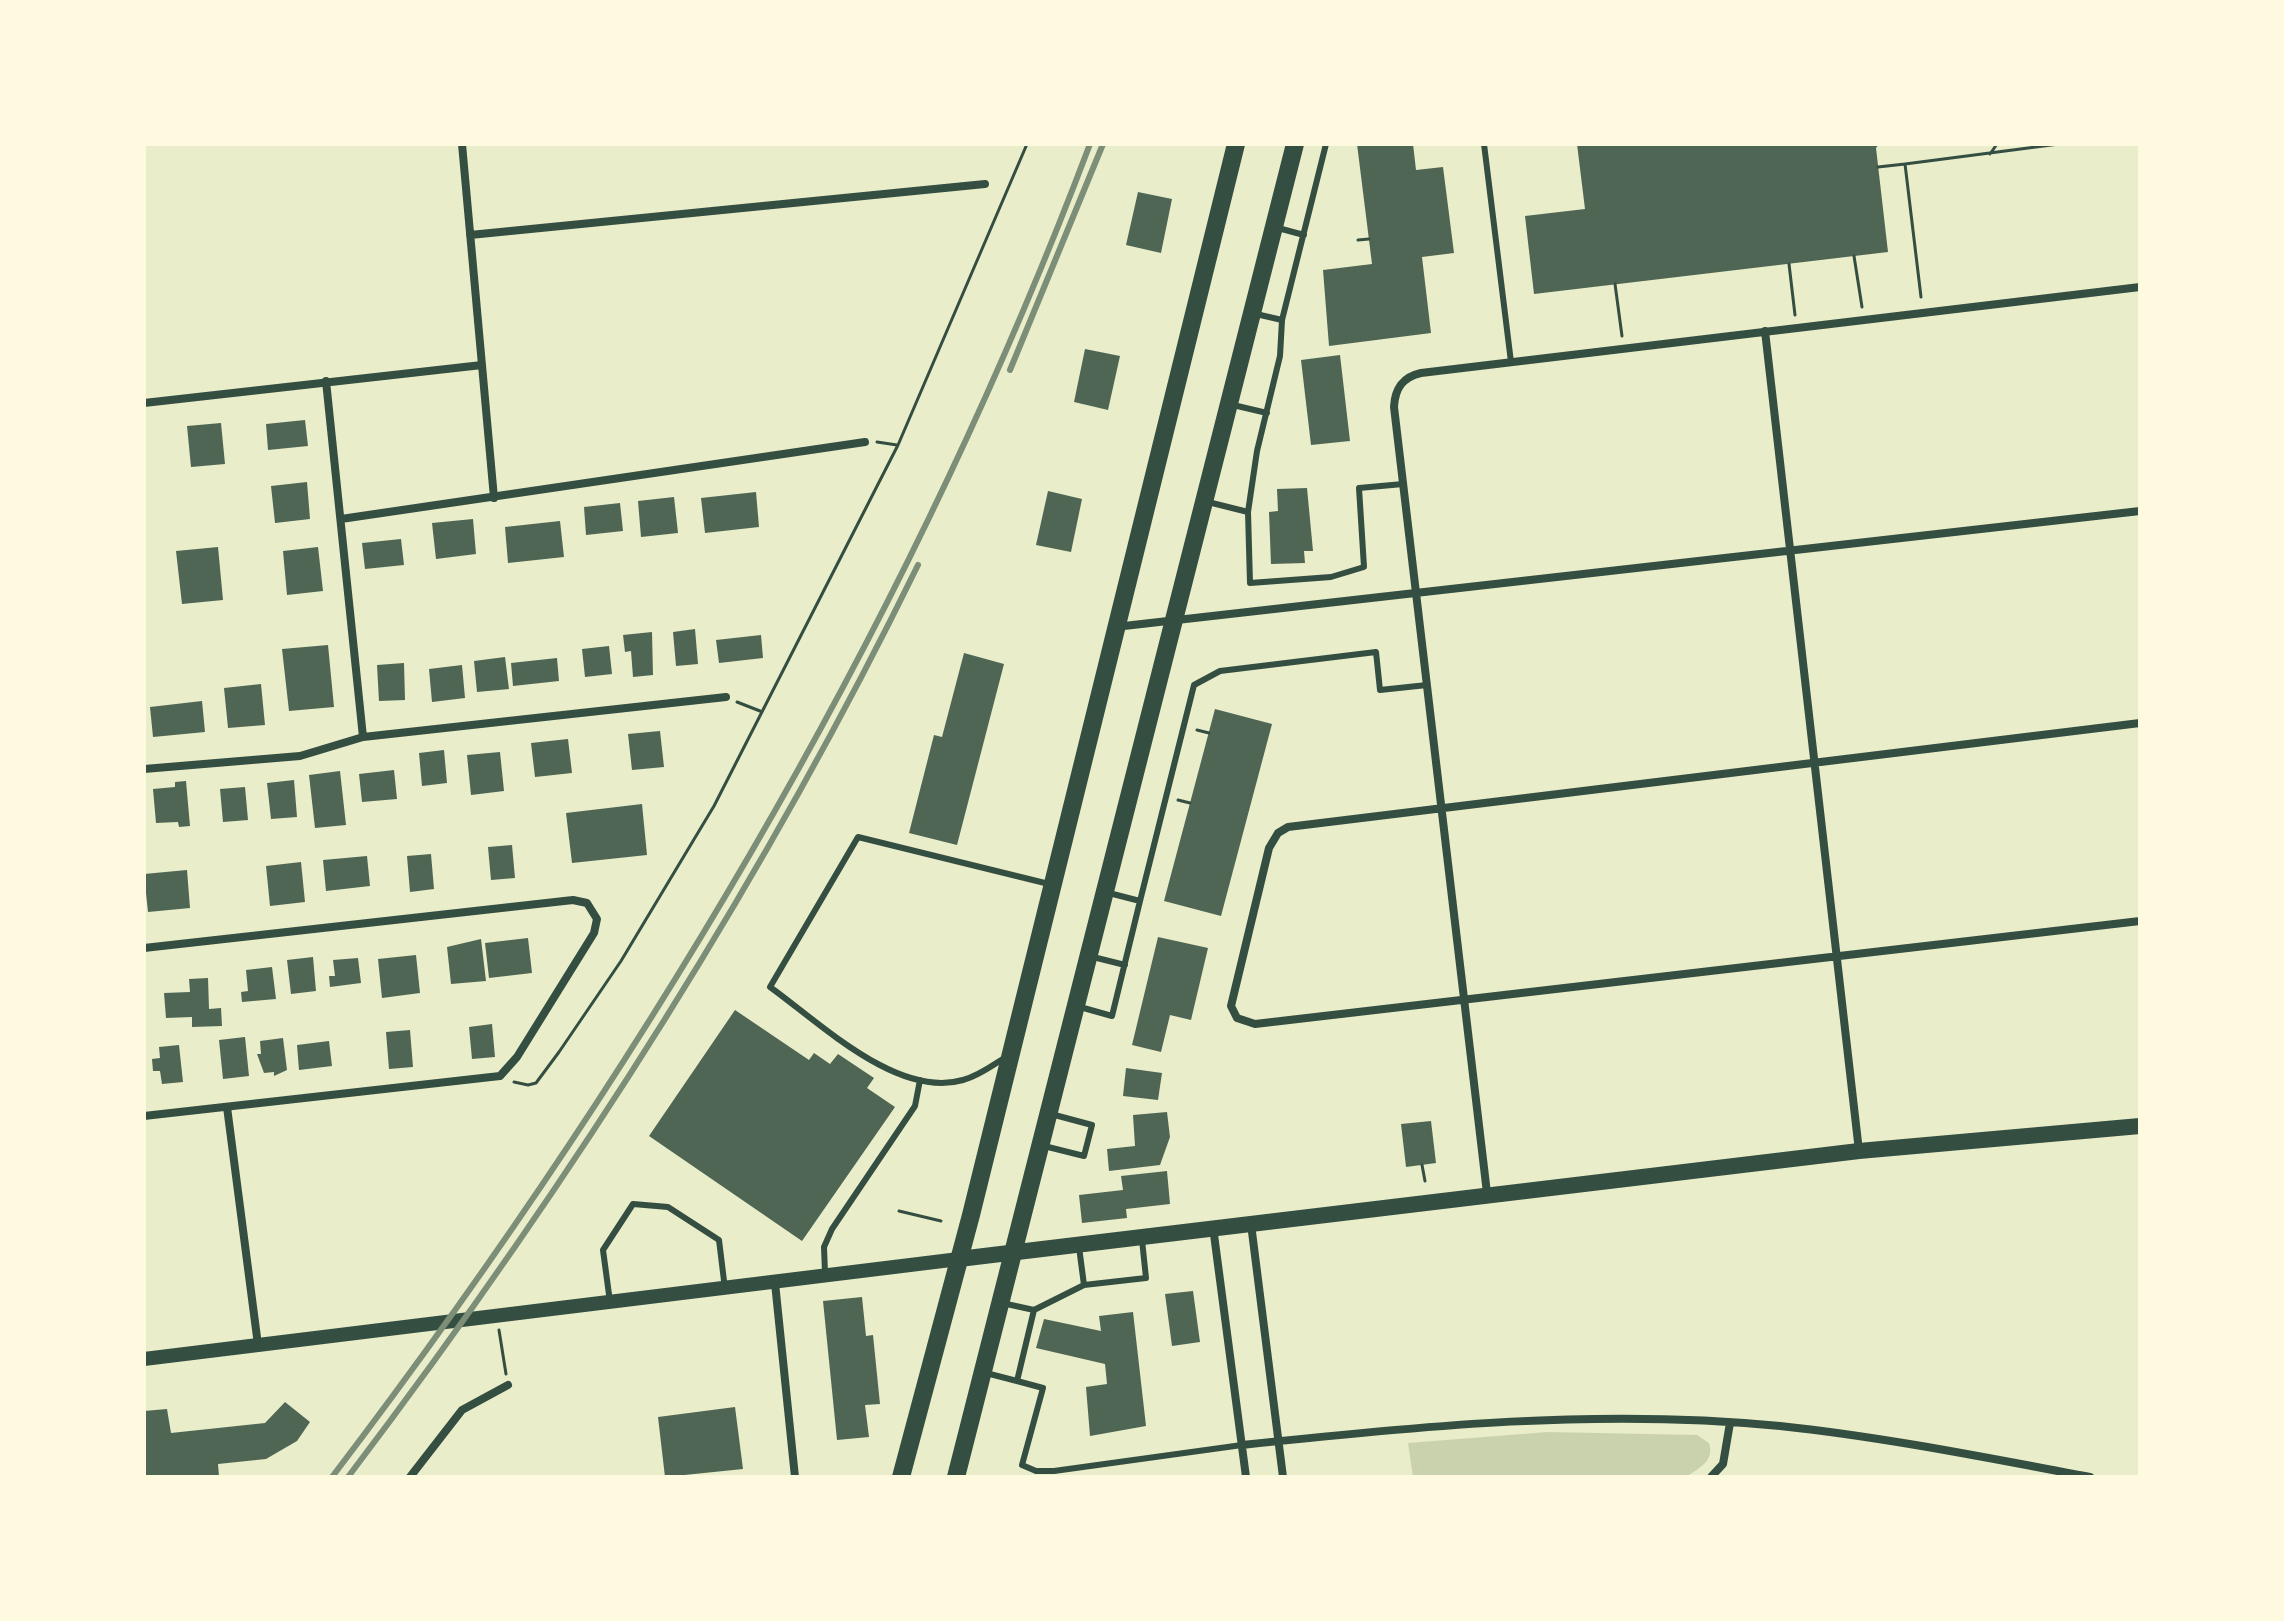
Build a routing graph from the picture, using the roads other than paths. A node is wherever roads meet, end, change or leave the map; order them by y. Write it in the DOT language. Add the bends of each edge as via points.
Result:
graph roads {
  1 [pos="462,144"];
  2 [pos="1236,144"];
  3 [pos="1295,144"];
  4 [pos="1326,144"];
  5 [pos="1484,144"];
  6 [pos="985,184"];
  7 [pos="1274,227"];
  8 [pos="470,235"];
  9 [pos="1304,235"];
  10 [pos="2140,287"];
  11 [pos="1253,313"];
  12 [pos="1282,320"];
  13 [pos="1765,331"];
  14 [pos="1511,362"];
  15 [pos="482,365"];
  16 [pos="326,381"];
  17 [pos="144,403"];
  18 [pos="1229,404"];
  19 [pos="1267,413"];
  20 [pos="865,442"];
  21 [pos="1403,484"];
  22 [pos="494,498"];
  23 [pos="1205,501"];
  24 [pos="2140,511"];
  25 [pos="1248,512"];
  26 [pos="341,519"];
  27 [pos="1792,552"];
  28 [pos="1416,595"];
  29 [pos="1174,622"];
  30 [pos="1115,627"];
  31 [pos="1427,685"];
  32 [pos="726,697"];
  33 [pos="2140,723"];
  34 [pos="363,737"];
  35 [pos="1815,763"];
  36 [pos="144,769"];
  37 [pos="1442,808"];
  38 [pos="1051,884"];
  39 [pos="1105,892"];
  40 [pos="1140,901"];
  41 [pos="2140,921"];
  42 [pos="144,948"];
  43 [pos="1089,956"];
  44 [pos="1837,957"];
  45 [pos="1125,965"];
  46 [pos="1464,1000"];
  47 [pos="1076,1007"];
  48 [pos="1009,1055"];
  49 [pos="920,1080"];
  50 [pos="227,1107"];
  51 [pos="1049,1114"];
  52 [pos="144,1116"];
  53 [pos="2140,1126"];
  54 [pos="1041,1145"];
  55 [pos="1859,1151"];
  56 [pos="1487,1193"];
  57 [pos="1251,1222"];
  58 [pos="1213,1227"];
  59 [pos="1141,1235"];
  60 [pos="1079,1243"];
  61 [pos="1013,1252"];
  62 [pos="959,1259"];
  63 [pos="825,1276"];
  64 [pos="775,1283"];
  65 [pos="1084,1285"];
  66 [pos="725,1289"];
  67 [pos="610,1303"];
  68 [pos="1000,1303"];
  69 [pos="1034,1310"];
  70 [pos="258,1345"];
  71 [pos="144,1359"];
  72 [pos="983,1372"];
  73 [pos="1017,1381"];
  74 [pos="508,1385"];
  75 [pos="1730,1423"];
  76 [pos="1279,1441"];
  77 [pos="1242,1445"];
  78 [pos="410,1477"];
  79 [pos="795,1477"];
  80 [pos="901,1477"];
  81 [pos="956,1477"];
  82 [pos="1246,1477"];
  83 [pos="1283,1477"];
  84 [pos="1711,1477"];
  85 [pos="2090,1477"];
  1 -- 8 [label="street"];
  2 -- 30 [label="main road"];
  3 -- 7 [label="main road"];
  4 -- 9 [label="lane"];
  5 -- 14 [label="lane"];
  6 -- 8 [label="street"];
  7 -- 9 [label="lane"];
  7 -- 11 [label="main road"];
  8 -- 15 [label="street"];
  9 -- 12 [label="lane"];
  10 -- 13 [label="street"];
  11 -- 12 [label="lane"];
  11 -- 18 [label="main road"];
  12 -- 19 [label="lane"];
  13 -- 14 [label="street"];
  13 -- 27 [label="street"];
  14 -- 21 [label="street" via="1421,373 1402,383 1394,401"];
  15 -- 16 [label="street"];
  15 -- 22 [label="street"];
  16 -- 17 [label="street"];
  16 -- 26 [label="street"];
  18 -- 19 [label="lane"];
  18 -- 23 [label="main road"];
  19 -- 25 [label="lane"];
  20 -- 22 [label="street"];
  21 -- 25 [label="lane" via="1359,488 1364,567 1331,577 1250,583"];
  21 -- 28 [label="street"];
  22 -- 26 [label="street"];
  23 -- 25 [label="lane"];
  23 -- 29 [label="main road"];
  24 -- 27 [label="street"];
  26 -- 34 [label="street"];
  27 -- 28 [label="street"];
  27 -- 35 [label="street"];
  28 -- 29 [label="street"];
  28 -- 31 [label="street"];
  29 -- 30 [label="street"];
  29 -- 39 [label="main road"];
  30 -- 38 [label="main road"];
  31 -- 37 [label="street"];
  31 -- 40 [label="lane" via="1380,690 1376,652 1220,671 1194,685"];
  32 -- 34 [label="street"];
  33 -- 35 [label="street"];
  34 -- 36 [label="street" via="300,756"];
  35 -- 37 [label="street"];
  35 -- 44 [label="street"];
  37 -- 46 [label="street"];
  37 -- 46 [label="street" via="1297,826 1278,833 1269,848 1230,1001 1234,1015 1255,1024"];
  38 -- 48 [label="main road"];
  38 -- 49 [label="lane" via="858,837 770,987 878,1065"];
  39 -- 40 [label="lane"];
  39 -- 43 [label="main road"];
  40 -- 45 [label="lane"];
  41 -- 44 [label="street"];
  42 -- 50 [label="street" via="559,901 583,901 593,910 594,933 500,1076"];
  43 -- 45 [label="lane"];
  43 -- 47 [label="main road"];
  44 -- 46 [label="street"];
  44 -- 55 [label="street"];
  45 -- 47 [label="lane" via="1112,1016"];
  46 -- 56 [label="street"];
  47 -- 51 [label="main road"];
  48 -- 49 [label="lane" via="965,1080"];
  48 -- 62 [label="main road"];
  49 -- 63 [label="lane" via="915,1106 827,1239"];
  50 -- 52 [label="street"];
  50 -- 70 [label="street"];
  51 -- 54 [label="main road"];
  51 -- 54 [label="lane" via="1092,1125 1084,1156"];
  53 -- 55 [label="main road"];
  54 -- 61 [label="main road"];
  55 -- 56 [label="main road"];
  56 -- 57 [label="main road"];
  57 -- 58 [label="main road"];
  57 -- 76 [label="street"];
  58 -- 59 [label="main road"];
  58 -- 77 [label="street"];
  59 -- 60 [label="main road"];
  59 -- 65 [label="lane" via="1146,1278"];
  60 -- 61 [label="main road"];
  60 -- 65 [label="lane"];
  61 -- 62 [label="main road"];
  61 -- 68 [label="main road"];
  62 -- 63 [label="street"];
  62 -- 80 [label="main road"];
  63 -- 64 [label="street"];
  64 -- 66 [label="street"];
  64 -- 79 [label="street"];
  65 -- 69 [label="lane"];
  66 -- 67 [label="street"];
  66 -- 67 [label="lane" via="719,1240 668,1207 633,1204 603,1250"];
  67 -- 70 [label="street"];
  68 -- 69 [label="lane"];
  68 -- 72 [label="main road"];
  69 -- 73 [label="lane"];
  70 -- 71 [label="street"];
  72 -- 73 [label="lane"];
  72 -- 81 [label="main road"];
  73 -- 77 [label="lane" via="1043,1388 1022,1465 1036,1471"];
  74 -- 78 [label="street" via="462,1410"];
  75 -- 76 [label="street" via="1612,1418 1479,1422"];
  75 -- 84 [label="street" via="1723,1464"];
  75 -- 85 [label="street" via="1907,1444"];
  76 -- 77 [label="street"];
  76 -- 83 [label="street"];
  77 -- 82 [label="street"];
}
